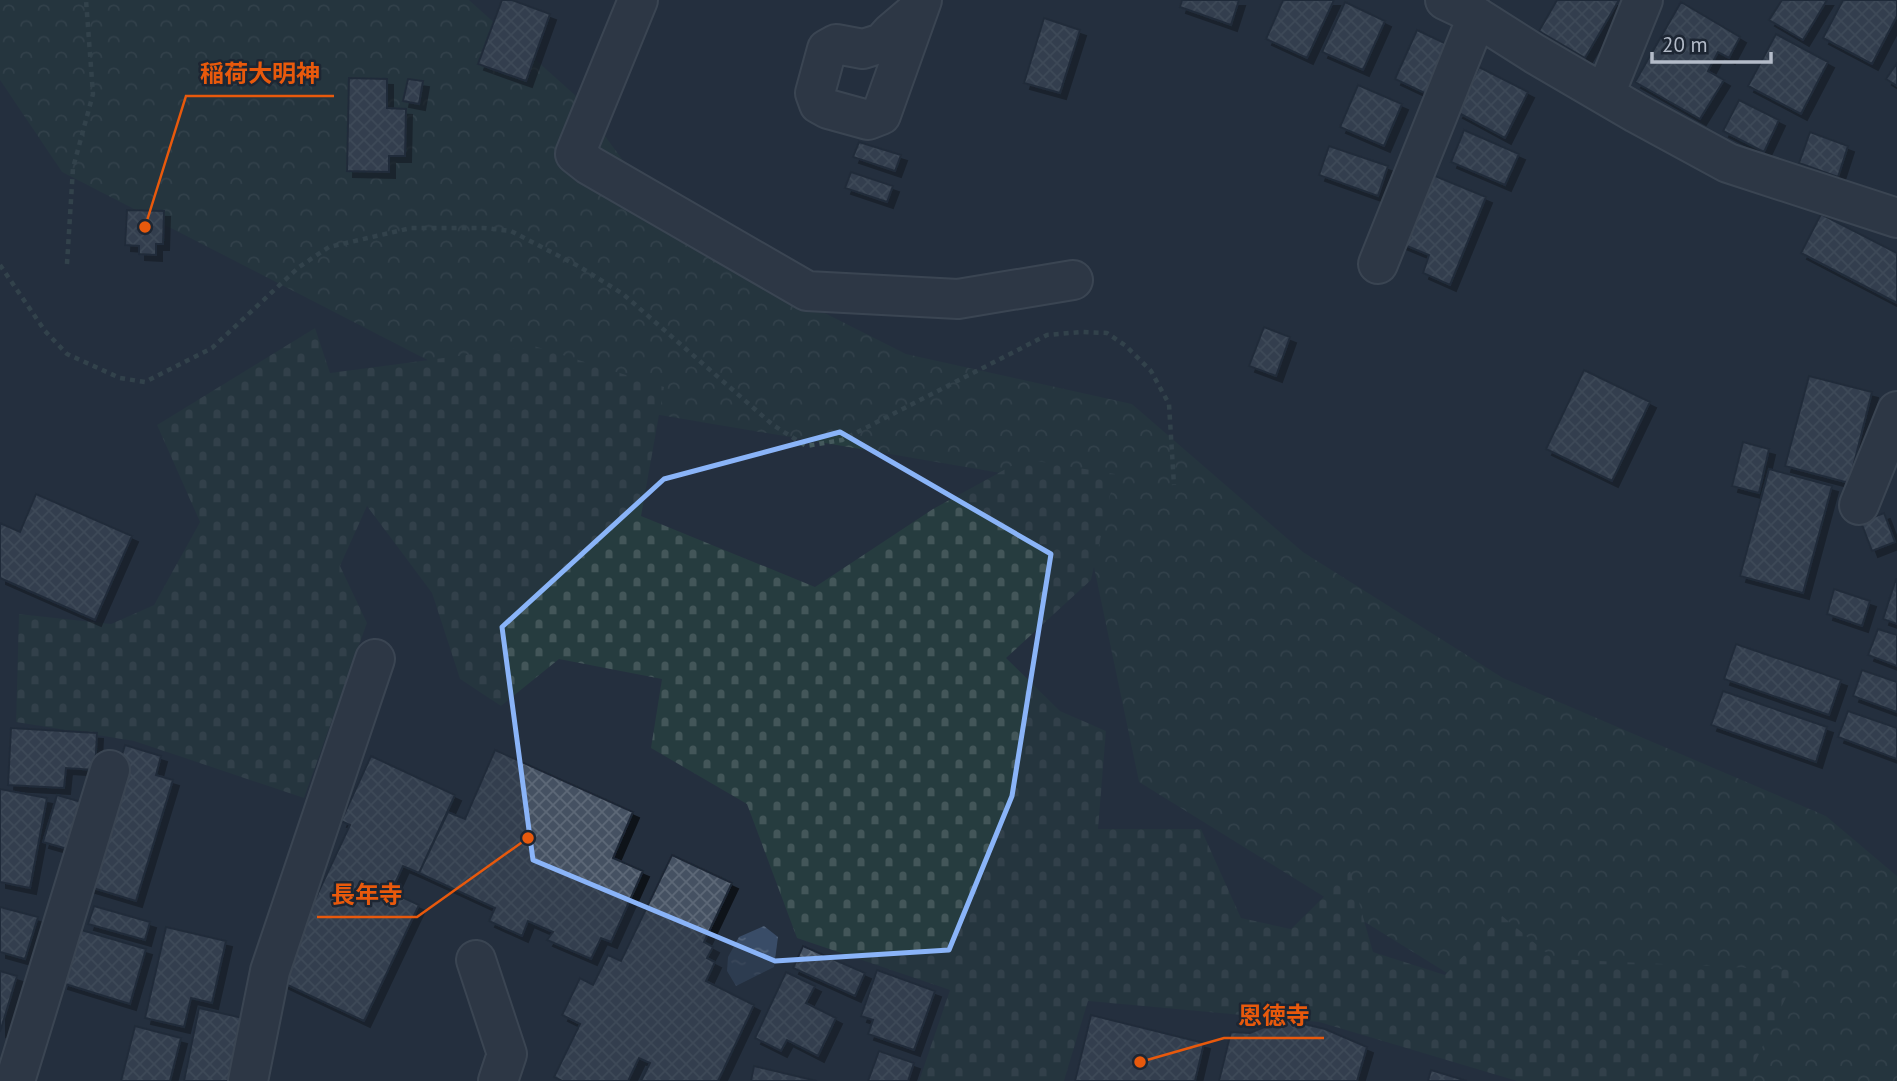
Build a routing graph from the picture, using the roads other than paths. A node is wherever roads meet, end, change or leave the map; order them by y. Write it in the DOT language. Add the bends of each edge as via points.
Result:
graph roads {
  1 [pos="638,0"];
  2 [pos="1643,0"];
  3 [pos="1461,9"];
  4 [pos="1605,94"];
  5 [pos="1897,218"];
  6 [pos="1378,264"];
  7 [pos="1073,280"];
  8 [pos="1897,411"];
  9 [pos="1859,505"];
  10 [pos="375,659"];
  11 [pos="110,770"];
  12 [pos="476,960"];
  13 [pos="15,1081"];
  14 [pos="248,1081"];
  15 [pos="498,1081"];
  1 -- 7 [label="street" via="575,154 589,165 807,291 958,299"];
  2 -- 4 [label="street"];
  3 -- 4 [label="street"];
  3 -- 6 [label="street"];
  4 -- 5 [label="street" via="1728,163"];
  8 -- 9 [label="street"];
  10 -- 14 [label="street" via="270,971"];
  11 -- 13 [label="street"];
  12 -- 15 [label="street" via="507,1054"];
}
